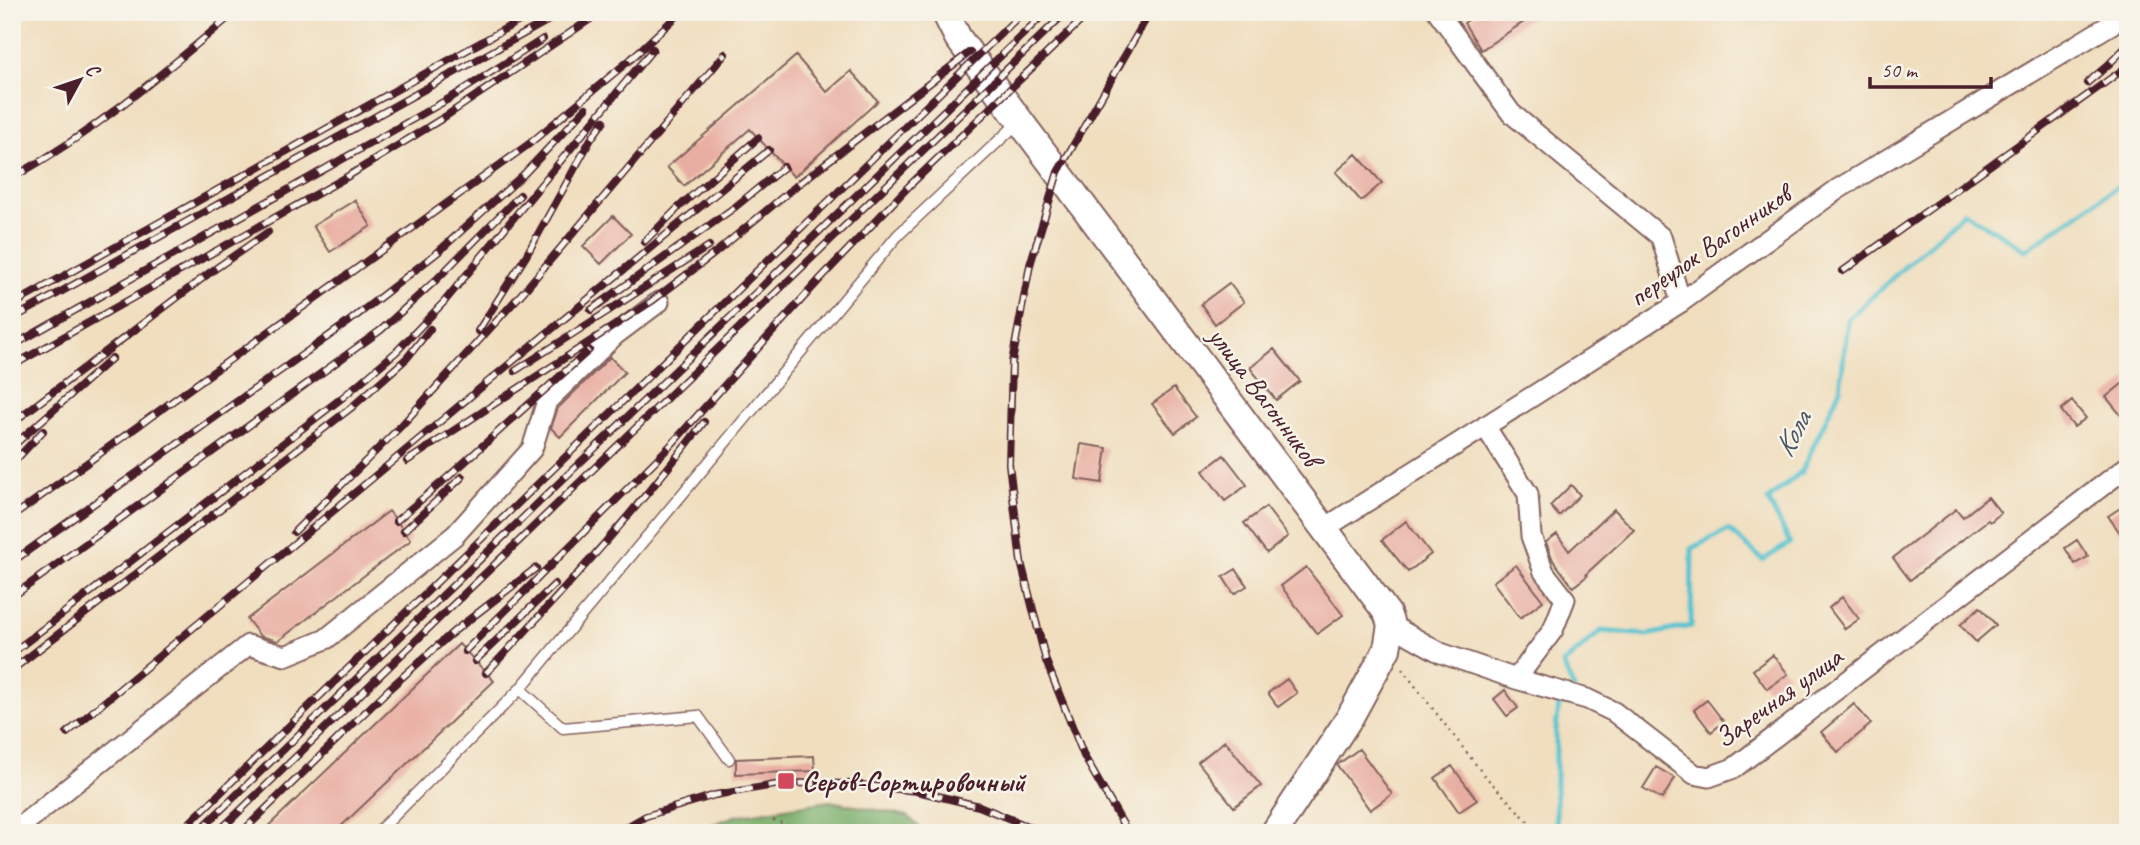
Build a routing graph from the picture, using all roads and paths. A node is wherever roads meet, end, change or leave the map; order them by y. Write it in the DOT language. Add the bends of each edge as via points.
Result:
graph roads {
  1 [pos="945,12"];
  2 [pos="1438,12"];
  3 [pos="2127,12"];
  4 [pos="1021,121"];
  5 [pos="659,302"];
  6 [pos="1681,302"];
  7 [pos="1485,426"];
  8 [pos="2128,466"];
  9 [pos="1325,528"];
  10 [pos="1389,637"];
  11 [pos="1516,679"];
  12 [pos="520,689"];
  13 [pos="729,759"];
  14 [pos="773,820"];
  15 [pos="12,832"];
  16 [pos="377,833"];
  17 [pos="808,833"];
  18 [pos="1274,833"];
  19 [pos="1539,833"];
  1 -- 4 [label="street, улица Вагонников" via="958,38"];
  2 -- 6 [label="street" via="1511,113 1661,237"];
  3 -- 6 [label="street, переулок Вагонников" via="1838,189"];
  4 -- 9 [label="street, улица Вагонников"];
  4 -- 12 [label="lane" via="898,235"];
  5 -- 15 [label="street" via="615,335 547,401 532,449 455,535 327,639 285,656 248,645"];
  6 -- 7 [label="street, переулок Вагонников"];
  7 -- 9 [label="street, переулок Вагонников"];
  7 -- 11 [label="street" via="1528,494 1531,537 1544,572 1565,599 1553,630"];
  8 -- 11 [label="street, Заречная улица" via="1734,768 1709,777 1695,774 1614,712 1587,699"];
  9 -- 10 [label="street, улица Вагонников" via="1387,613"];
  10 -- 11 [label="street, Заречная улица"];
  10 -- 18 [label="street" via="1350,717"];
  10 -- 19 [label="path" via="1484,775"];
  12 -- 13 [label="lane" via="563,728 698,716"];
  12 -- 16 [label="lane"];
  14 -- 17 [label="path"];
}
